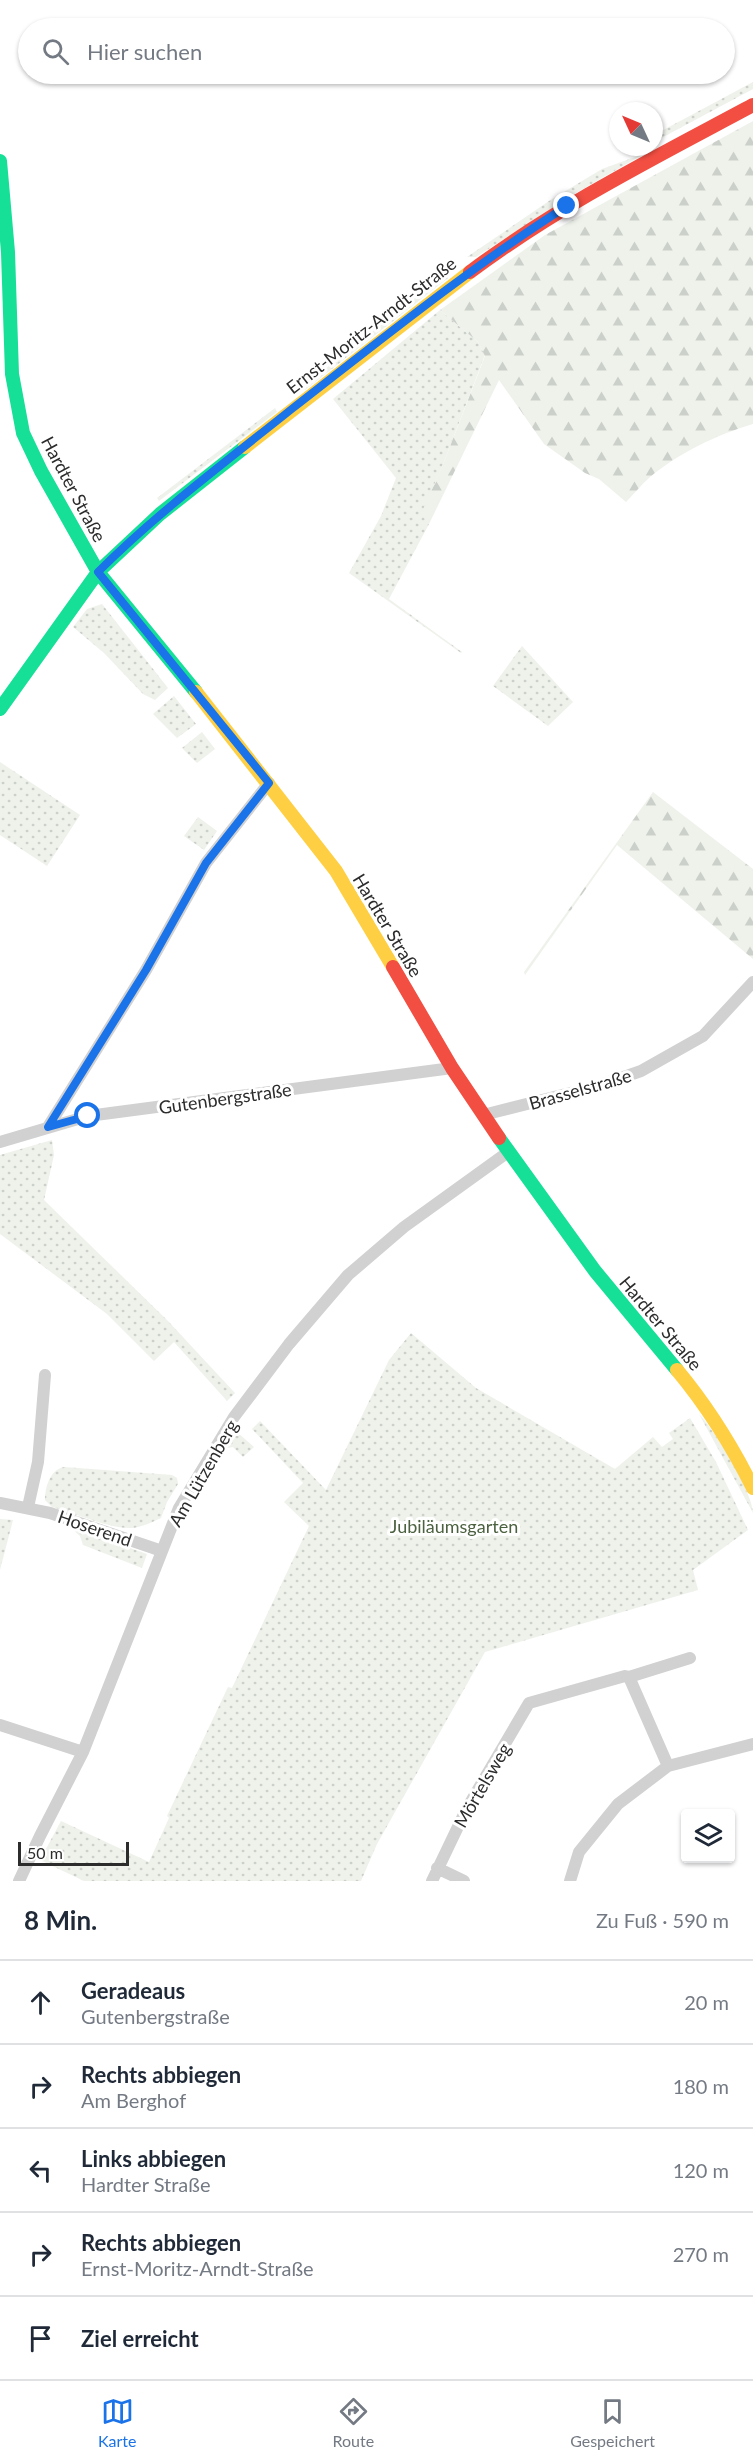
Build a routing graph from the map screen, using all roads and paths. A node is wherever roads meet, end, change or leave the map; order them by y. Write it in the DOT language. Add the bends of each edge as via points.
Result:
graph roads {
  1 [pos="753,105"];
  2 [pos="0,161"];
  3 [pos="0,366"];
  4 [pos="12,374"];
  5 [pos="98,572"];
  6 [pos="0,709"];
  7 [pos="269,783"];
  8 [pos="753,982"];
  9 [pos="452,1068"];
  10 [pos="483,1115"];
  11 [pos="48,1127"];
  12 [pos="0,1142"];
  13 [pos="508,1152"];
  14 [pos="45,1375"];
  15 [pos="753,1488"];
  16 [pos="0,1503"];
  17 [pos="28,1507"];
  18 [pos="162,1551"];
  19 [pos="690,1658"];
  20 [pos="629,1677"];
  21 [pos="0,1725"];
  22 [pos="753,1744"];
  23 [pos="83,1752"];
  24 [pos="668,1766"];
  25 [pos="437,1868"];
  26 [pos="20,1881"];
  27 [pos="432,1881"];
  28 [pos="464,1881"];
  29 [pos="570,1881"];
  1 -- 5 [label="main road, Ernst-Moritz-Arndt-Straße" via="567,206 473,268 159,514"];
  2 -- 4 [label="main road, Hardter Straße"];
  3 -- 4 [label="street"];
  4 -- 5 [label="main road, Hardter Straße" via="23,433"];
  5 -- 6 [label="main road, Ernst-Moritz-Arndt-Straße"];
  5 -- 7 [label="main road, Hardter Straße"];
  7 -- 9 [label="main road, Hardter Straße" via="336,871"];
  7 -- 11 [label="street" via="206,863 146,970"];
  8 -- 10 [label="street, Brasselstraße" via="703,1036 641,1071"];
  9 -- 10 [label="main road, Hardter Straße"];
  9 -- 11 [label="street, Gutenbergstraße" via="88,1116"];
  10 -- 13 [label="main road, Hardter Straße"];
  11 -- 12 [label="street, Gutenbergstraße"];
  13 -- 15 [label="main road, Hardter Straße" via="595,1271 692,1388 735,1452"];
  13 -- 18 [label="street, Am Lützenberg" via="404,1227 348,1275 234,1417 179,1508"];
  14 -- 17 [label="street" via="38,1462"];
  16 -- 17 [label="street, Hoserend"];
  17 -- 18 [label="street, Hoserend"];
  18 -- 23 [label="street, Am Lützenberg"];
  19 -- 20 [label="street"];
  20 -- 24 [label="street"];
  20 -- 25 [label="street, Mörtelsweg" via="529,1703"];
  21 -- 23 [label="street"];
  22 -- 24 [label="street"];
  23 -- 26 [label="street, Am Lützenberg"];
  24 -- 29 [label="street" via="618,1804 579,1852"];
  25 -- 27 [label="street, Mörtelsweg"];
  25 -- 28 [label="street"];
}
